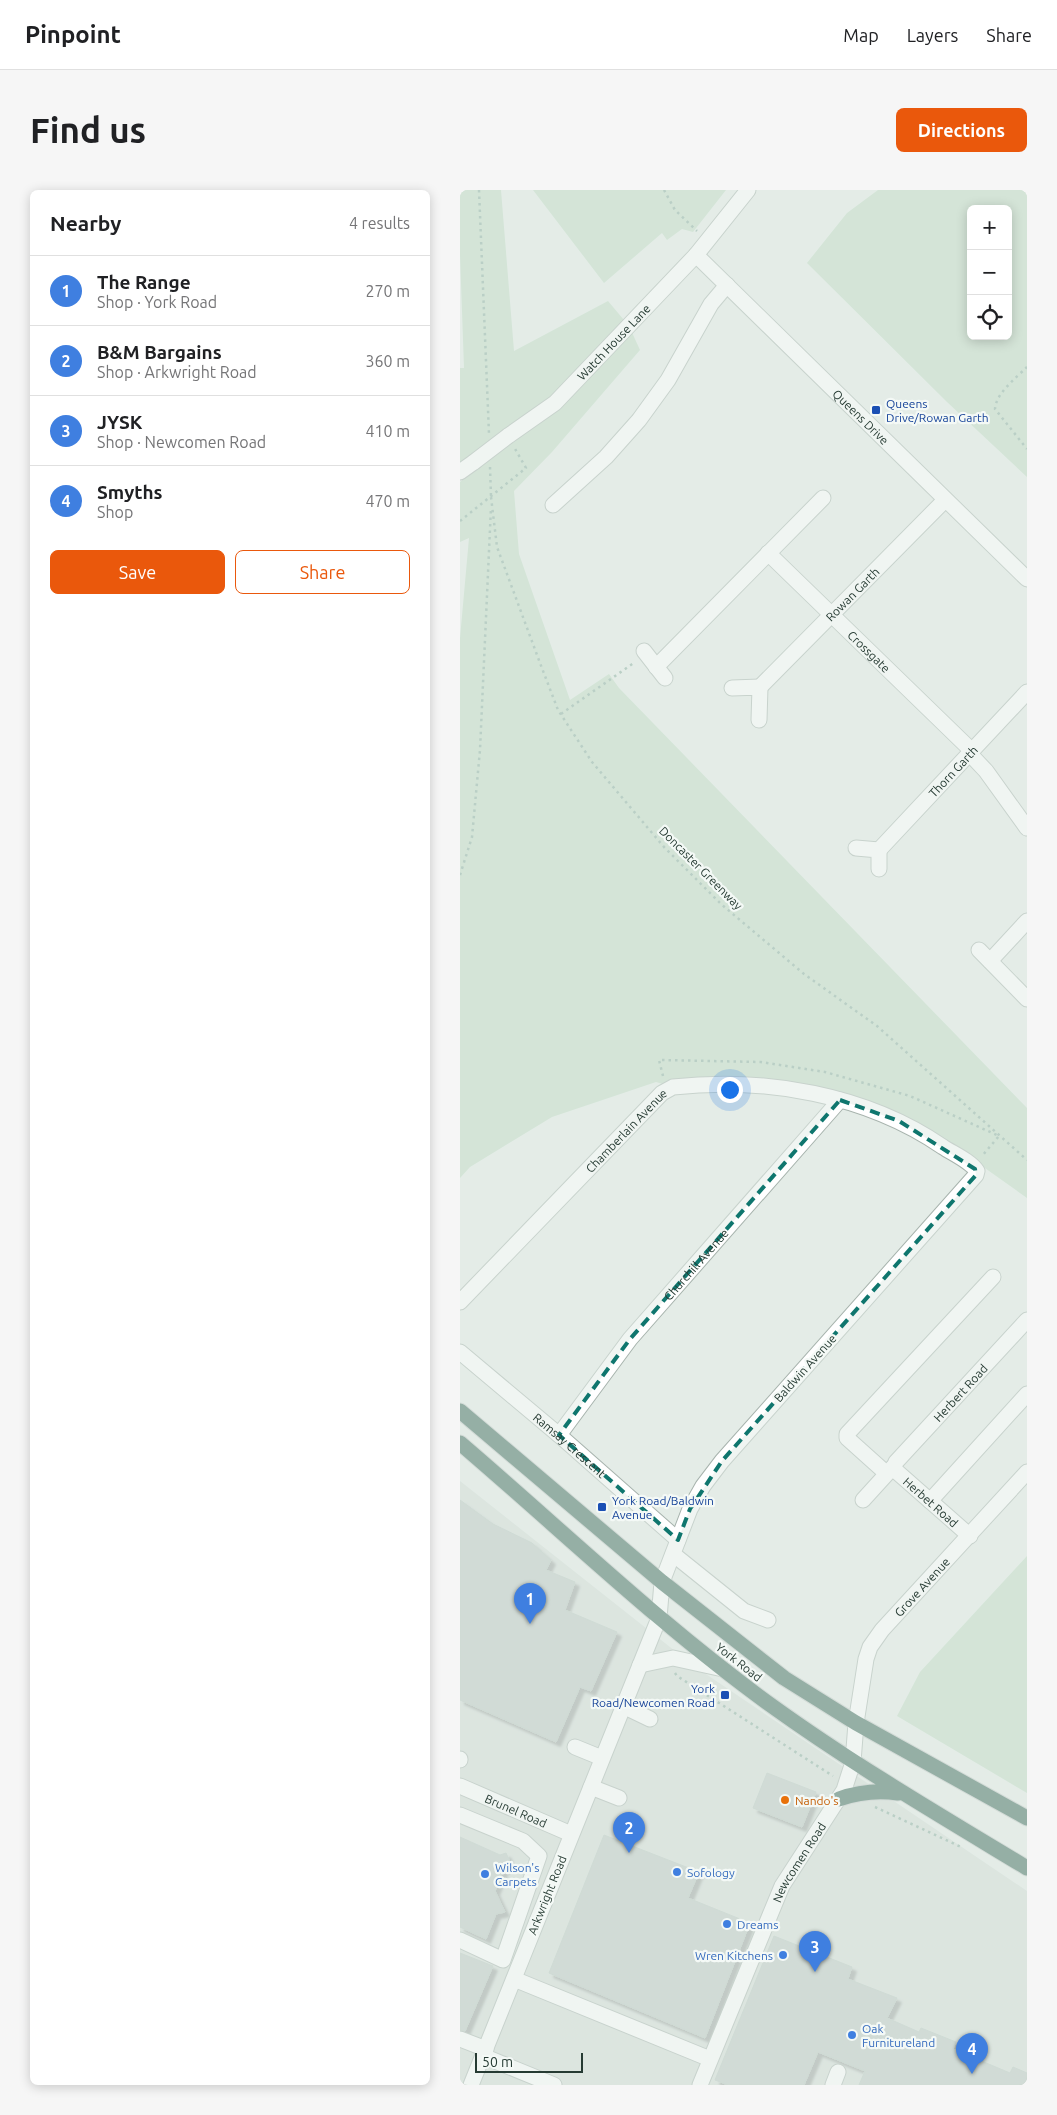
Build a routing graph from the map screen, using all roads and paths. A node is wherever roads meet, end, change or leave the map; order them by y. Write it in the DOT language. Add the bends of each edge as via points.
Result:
graph roads {
  1 [pos="479,190"];
  2 [pos="664,190"];
  3 [pos="748,190"];
  4 [pos="708,240"];
  5 [pos="696,255"];
  6 [pos="727,285"];
  7 [pos="1027,367"];
  8 [pos="508,436"];
  9 [pos="489,437"];
  10 [pos="1027,449"];
  11 [pos="490,467"];
  12 [pos="460,472"];
  13 [pos="491,496"];
  14 [pos="823,498"];
  15 [pos="945,500"];
  16 [pos="553,505"];
  17 [pos="460,521"];
  18 [pos="768,553"];
  19 [pos="1027,579"];
  20 [pos="831,615"];
  21 [pos="645,653"];
  22 [pos="760,687"];
  23 [pos="732,688"];
  24 [pos="1027,692"];
  25 [pos="561,714"];
  26 [pos="759,720"];
  27 [pos="970,751"];
  28 [pos="1027,828"];
  29 [pos="856,848"];
  30 [pos="878,850"];
  31 [pos="879,869"];
  32 [pos="460,875"];
  33 [pos="1027,921"];
  34 [pos="978,950"];
  35 [pos="990,961"];
  36 [pos="1027,999"];
  37 [pos="840,1100"];
  38 [pos="999,1136"];
  39 [pos="1027,1160"];
  40 [pos="975,1169"];
  41 [pos="993,1277"];
  42 [pos="460,1302"];
  43 [pos="1027,1320"];
  44 [pos="460,1352"];
  45 [pos="1027,1394"];
  46 [pos="460,1412"];
  47 [pos="559,1435"];
  48 [pos="460,1443"];
  49 [pos="890,1470"];
  50 [pos="1027,1472"];
  51 [pos="864,1500"];
  52 [pos="930,1501"];
  53 [pos="970,1536"];
  54 [pos="676,1547"];
  55 [pos="662,1582"];
  56 [pos="659,1618"];
  57 [pos="768,1620"];
  58 [pos="640,1665"];
  59 [pos="723,1669"];
  60 [pos="623,1706"];
  61 [pos="650,1719"];
  62 [pos="856,1723"];
  63 [pos="575,1747"];
  64 [pos="602,1758"];
  65 [pos="853,1762"];
  66 [pos="460,1786"];
  67 [pos="591,1787"];
  68 [pos="904,1794"];
  69 [pos="619,1798"];
  70 [pos="839,1799"];
  71 [pos="460,1814"];
  72 [pos="1027,1818"];
  73 [pos="572,1834"];
  74 [pos="1027,1868"];
  75 [pos="460,1940"];
  76 [pos="503,1960"];
  77 [pos="520,1964"];
  78 [pos="514,1979"];
  79 [pos="460,2039"];
  80 [pos="485,2052"];
  81 [pos="710,2059"];
  82 [pos="472,2085"];
  83 [pos="554,2085"];
  84 [pos="700,2085"];
  1 -- 9 [label="path"];
  2 -- 4 [label="path" via="675,210"];
  3 -- 4 [label="street, Watch House Lane"];
  4 -- 5 [label="street, Watch House Lane"];
  5 -- 6 [label="street, Queens Drive"];
  5 -- 8 [label="street, Watch House Lane" via="555,403"];
  6 -- 15 [label="street, Queens Drive"];
  6 -- 16 [label="street" via="711,304 668,380 639,420 606,458"];
  7 -- 10 [label="path" via="995,402 995,409"];
  8 -- 12 [label="street, Watch House Lane, bridge"];
  8 -- 13 [label="path" via="526,468"];
  11 -- 13 [label="path"];
  13 -- 17 [label="path"];
  13 -- 25 [label="path, Doncaster Greenway" via="497,546"];
  13 -- 32 [label="path" via="480,750 472,837"];
  14 -- 18 [label="street"];
  15 -- 19 [label="street, Queens Drive"];
  15 -- 20 [label="street, Rowan Garth"];
  18 -- 20 [label="street, Crossgate"];
  18 -- 21 [label="street" via="661,673"];
  20 -- 22 [label="street, Rowan Garth"];
  20 -- 27 [label="street, Crossgate"];
  21 -- 25 [label="path"];
  22 -- 23 [label="street"];
  22 -- 26 [label="street"];
  24 -- 27 [label="street, Thorn Garth"];
  25 -- 38 [label="path, Doncaster Greenway" via="592,762 664,846 721,904 804,974 876,1026"];
  27 -- 28 [label="street, Crossgate"];
  27 -- 30 [label="street, Thorn Garth"];
  29 -- 30 [label="street"];
  30 -- 31 [label="street"];
  33 -- 35 [label="street"];
  34 -- 35 [label="street"];
  35 -- 36 [label="street"];
  37 -- 40 [label="street, Chamberlain Avenue" via="899,1121"];
  37 -- 42 [label="street, Chamberlain Avenue" via="806,1091 766,1086 673,1087 662,1093"];
  37 -- 47 [label="street, Churchill Avenue" via="630,1338"];
  38 -- 39 [label="path, Doncaster Greenway"];
  38 -- 40 [label="path"];
  40 -- 54 [label="street, Baldwin Avenue" via="976,1176 722,1461 690,1510"];
  41 -- 49 [label="street, Herbet Road" via="847,1434 847,1438"];
  43 -- 49 [label="street, Herbert Road"];
  44 -- 47 [label="street, Ramsay Crescent"];
  45 -- 52 [label="street"];
  46 -- 55 [label="highway, York Road"];
  47 -- 54 [label="street, Ramsay Crescent"];
  48 -- 56 [label="highway, York Road"];
  49 -- 51 [label="street, Herbert Road"];
  49 -- 52 [label="street, Herbet Road" via="896,1471"];
  50 -- 53 [label="street, Grove Avenue"];
  52 -- 53 [label="street, Herbet Road"];
  53 -- 62 [label="street, Grove Avenue" via="870,1647"];
  54 -- 55 [label="street, Baldwin Avenue"];
  54 -- 57 [label="street, Ramsay Crescent" via="744,1611"];
  55 -- 56 [label="street, Arkwright Road"];
  55 -- 62 [label="highway, York Road" via="784,1678"];
  56 -- 58 [label="street, Arkwright Road"];
  56 -- 59 [label="highway, York Road"];
  58 -- 59 [label="street" via="673,1658"];
  58 -- 60 [label="street, Arkwright Road"];
  59 -- 65 [label="highway, York Road"];
  60 -- 61 [label="street"];
  60 -- 64 [label="street, Arkwright Road"];
  62 -- 65 [label="street, Newcomen Road"];
  62 -- 72 [label="highway, York Road"];
  63 -- 64 [label="street"];
  64 -- 67 [label="street, Arkwright Road"];
  65 -- 68 [label="highway, York Road"];
  65 -- 70 [label="street, Newcomen Road"];
  66 -- 73 [label="street, Brunel Road"];
  67 -- 69 [label="street"];
  67 -- 73 [label="street, Arkwright Road"];
  68 -- 70 [label="highway" via="870,1791"];
  68 -- 74 [label="highway, York Road"];
  70 -- 81 [label="street, Newcomen Road" via="782,1886"];
  71 -- 76 [label="street" via="523,1841 539,1856"];
  73 -- 77 [label="street, Arkwright Road"];
  75 -- 76 [label="street"];
  76 -- 77 [label="street"];
  77 -- 78 [label="street, Arkwright Road"];
  78 -- 80 [label="street, Arkwright Road"];
  78 -- 81 [label="street"];
  79 -- 80 [label="street"];
  80 -- 82 [label="street, Arkwright Road"];
  80 -- 83 [label="street"];
  81 -- 84 [label="street, Newcomen Road"];
}
